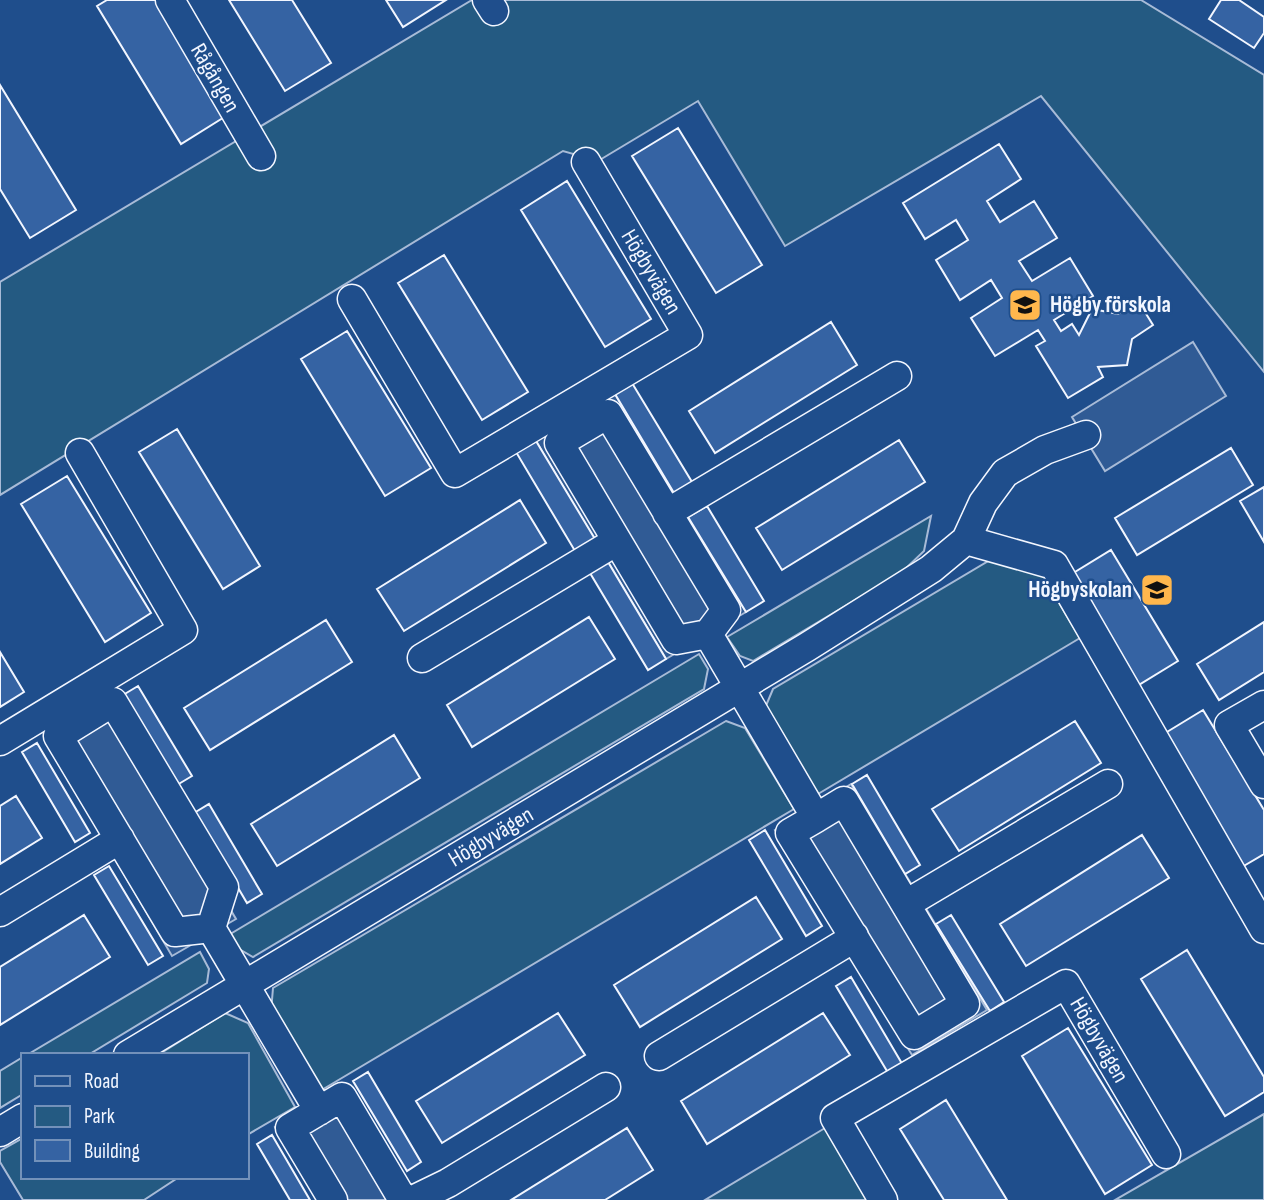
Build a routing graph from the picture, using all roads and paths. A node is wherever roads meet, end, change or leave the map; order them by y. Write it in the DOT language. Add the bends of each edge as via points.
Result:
graph roads {
  1 [pos="170,0"];
  2 [pos="261,156"];
  3 [pos="586,162"];
  4 [pos="352,299"];
  5 [pos="897,376"];
  6 [pos="575,418"];
  7 [pos="1086,435"];
  8 [pos="80,453"];
  9 [pos="667,513"];
  10 [pos="966,540"];
  11 [pos="617,541"];
  12 [pos="708,634"];
  13 [pos="422,658"];
  14 [pos="738,687"];
  15 [pos="1264,705"];
  16 [pos="79,708"];
  17 [pos="0,741"];
  18 [pos="1108,784"];
  19 [pos="1264,784"];
  20 [pos="816,817"];
  21 [pos="120,839"];
  22 [pos="906,904"];
  23 [pos="0,912"];
  24 [pos="211,928"];
  25 [pos="1264,929"];
  26 [pos="854,936"];
  27 [pos="244,985"];
  28 [pos="131,1053"];
  29 [pos="659,1056"];
  30 [pos="606,1087"];
  31 [pos="319,1111"];
  32 [pos="21,1119"];
  33 [pos="0,1132"];
  34 [pos="1166,1154"];
  35 [pos="333,1200"];
  36 [pos="402,1200"];
  37 [pos="413,1200"];
  38 [pos="883,1200"];
  1 -- 2 [label="street, Rågången"];
  3 -- 6 [label="street, Högbyvägen" via="688,335"];
  4 -- 6 [label="street, Högbyvägen" via="455,473"];
  5 -- 9 [label="street"];
  6 -- 9 [label="street, Högbyvägen" via="608,414"];
  6 -- 11 [label="street, Högbyvägen" via="559,443"];
  7 -- 10 [label="street" via="1045,450 1005,473 983,503"];
  8 -- 16 [label="street" via="183,630"];
  9 -- 12 [label="street, Högbyvägen" via="726,610"];
  10 -- 14 [label="street, Högbyvägen" via="931,569"];
  10 -- 25 [label="street" via="1054,565"];
  11 -- 12 [label="street, Högbyvägen" via="676,640"];
  11 -- 13 [label="street"];
  12 -- 14 [label="street"];
  14 -- 20 [label="street"];
  14 -- 27 [label="street, Högbyvägen"];
  15 -- 19 [label="street" via="1229,725"];
  16 -- 17 [label="street"];
  16 -- 21 [label="street" via="58,736"];
  16 -- 24 [label="street" via="113,702 120,713 223,887"];
  18 -- 22 [label="street"];
  20 -- 22 [label="street" via="844,801"];
  20 -- 26 [label="street" via="790,833"];
  21 -- 23 [label="street"];
  21 -- 24 [label="street" via="175,932"];
  22 -- 26 [label="street" via="965,1004 914,1035"];
  24 -- 27 [label="street"];
  26 -- 29 [label="street"];
  27 -- 28 [label="street, Högbyvägen"];
  27 -- 31 [label="street"];
  30 -- 37 [label="street" via="448,1184"];
  31 -- 35 [label="street" via="290,1128"];
  31 -- 36 [label="street" via="342,1097"];
  32 -- 33 [label="street"];
  34 -- 38 [label="street, Högbyvägen" via="1066,984 835,1118"];
}
